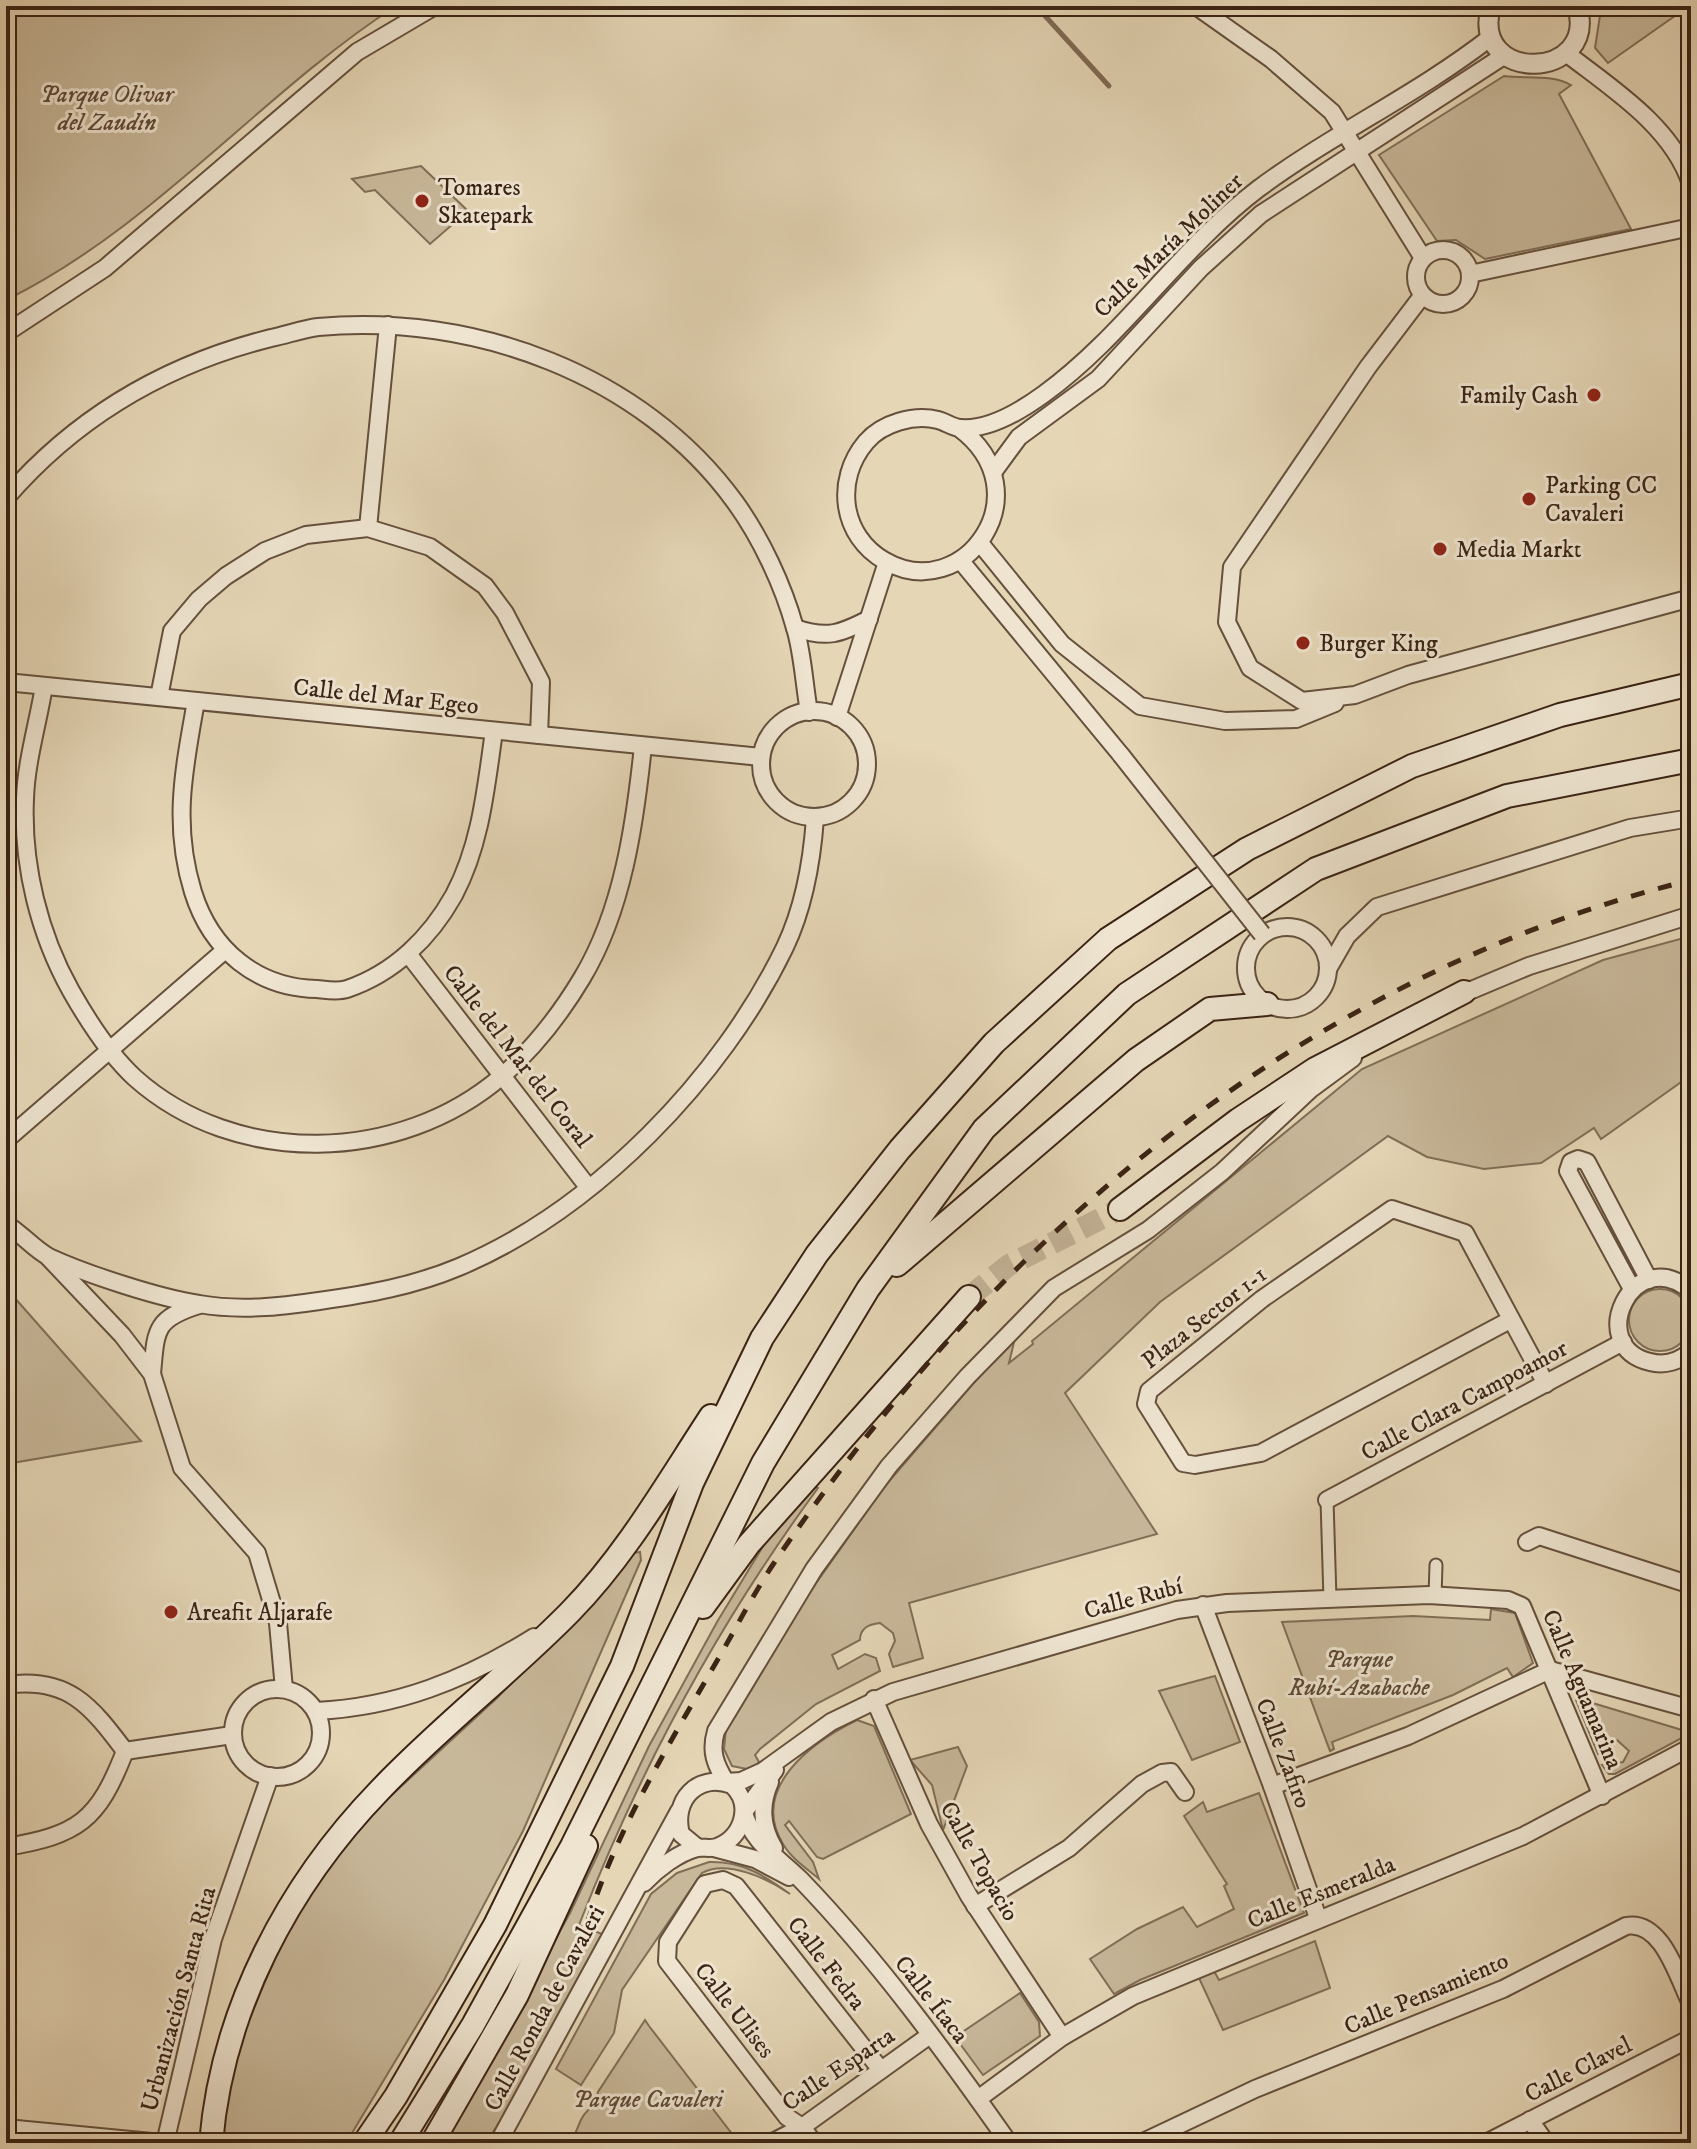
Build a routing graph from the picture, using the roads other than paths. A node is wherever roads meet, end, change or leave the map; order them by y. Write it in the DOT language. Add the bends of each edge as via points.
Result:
graph roads {
  1 [pos="435,6"];
  2 [pos="1196,6"];
  3 [pos="1580,8"];
  4 [pos="1486,9"];
  5 [pos="1491,37"];
  6 [pos="1566,53"];
  7 [pos="1505,55"];
  8 [pos="1346,132"];
  9 [pos="1356,150"];
  10 [pos="1691,184"];
  11 [pos="1691,227"];
  12 [pos="1423,258"];
  13 [pos="1470,274"];
  14 [pos="1422,296"];
  15 [pos="388,325"];
  16 [pos="6,333"];
  17 [pos="959,428"];
  18 [pos="994,471"];
  19 [pos="6,498"];
  20 [pos="368,528"];
  21 [pos="980,543"];
  22 [pos="960,560"];
  23 [pos="887,562"];
  24 [pos="1691,598"];
  25 [pos="869,619"];
  26 [pos="795,628"];
  27 [pos="6,682"];
  28 [pos="1691,684"];
  29 [pos="44,686"];
  30 [pos="1355,695"];
  31 [pos="159,697"];
  32 [pos="196,701"];
  33 [pos="809,712"];
  34 [pos="837,717"];
  35 [pos="494,731"];
  36 [pos="539,735"];
  37 [pos="643,746"];
  38 [pos="761,757"];
  39 [pos="1691,760"];
  40 [pos="815,818"];
  41 [pos="1691,818"];
  42 [pos="1685,917"];
  43 [pos="1262,934"];
  44 [pos="224,951"];
  45 [pos="409,955"];
  46 [pos="1328,969"];
  47 [pos="1464,992"];
  48 [pos="1267,1004"];
  49 [pos="113,1050"];
  50 [pos="502,1076"];
  51 [pos="6,1140"];
  52 [pos="588,1187"];
  53 [pos="1120,1209"];
  54 [pos="6,1224"];
  55 [pos="47,1256"];
  56 [pos="1691,1278"];
  57 [pos="1649,1280"];
  58 [pos="1673,1280"];
  59 [pos="868,1289"];
  60 [pos="1632,1289"];
  61 [pos="1691,1291"];
  62 [pos="969,1297"];
  63 [pos="200,1305"];
  64 [pos="1510,1320"];
  65 [pos="762,1338"];
  66 [pos="1623,1342"];
  67 [pos="1689,1360"];
  68 [pos="152,1374"];
  69 [pos="1546,1384"];
  70 [pos="1327,1500"];
  71 [pos="1527,1542"];
  72 [pos="1436,1565"];
  73 [pos="1691,1585"];
  74 [pos="1435,1596"];
  75 [pos="1330,1599"];
  76 [pos="1518,1603"];
  77 [pos="1203,1605"];
  78 [pos="572,1611"];
  79 [pos="666,1656"];
  80 [pos="1550,1670"];
  81 [pos="6,1685"];
  82 [pos="284,1689"];
  83 [pos="874,1699"];
  84 [pos="1691,1709"];
  85 [pos="316,1711"];
  86 [pos="232,1735"];
  87 [pos="625,1741"];
  88 [pos="1691,1747"];
  89 [pos="125,1751"];
  90 [pos="781,1763"];
  91 [pos="270,1776"];
  92 [pos="726,1782"];
  93 [pos="1272,1786"];
  94 [pos="1185,1792"];
  95 [pos="1602,1796"];
  96 [pos="679,1811"];
  97 [pos="744,1812"];
  98 [pos="6,1847"];
  99 [pos="706,1848"];
  100 [pos="783,1862"];
  101 [pos="736,1886"];
  102 [pos="811,1890"];
  103 [pos="632,1897"];
  104 [pos="975,1906"];
  105 [pos="1318,1918"];
  106 [pos="1691,2004"];
  107 [pos="930,2035"];
  108 [pos="1062,2037"];
  109 [pos="1691,2038"];
  110 [pos="881,2070"];
  111 [pos="978,2099"];
  112 [pos="1530,2120"];
  113 [pos="802,2127"];
  114 [pos="6,2128"];
  115 [pos="164,2143"];
  116 [pos="211,2143"];
  117 [pos="364,2143"];
  118 [pos="400,2143"];
  119 [pos="432,2143"];
  120 [pos="498,2143"];
  121 [pos="771,2143"];
  122 [pos="814,2143"];
  123 [pos="1009,2143"];
  124 [pos="1141,2143"];
  125 [pos="1486,2143"];
  126 [pos="1546,2143"];
  1 -- 16 [label="street" via="357,52 105,268"];
  2 -- 8 [label="street" via="1271,59 1332,112"];
  3 -- 6 [label="street" via="1579,28"];
  4 -- 5 [label="street"];
  5 -- 7 [label="street"];
  5 -- 8 [label="street, Calle María Moliner"];
  6 -- 7 [label="street" via="1529,65"];
  6 -- 10 [label="street" via="1672,146"];
  7 -- 9 [label="street, Calle María Moliner"];
  8 -- 9 [label="street"];
  8 -- 17 [label="street, Calle María Moliner" via="1224,218 1086,360 1042,395 982,426"];
  9 -- 12 [label="street"];
  9 -- 18 [label="street, Calle María Moliner" via="1261,214 1201,268 1098,379 1019,437"];
  11 -- 13 [label="street"];
  12 -- 13 [label="street" via="1450,251 1461,257"];
  12 -- 14 [label="street" via="1415,278"];
  13 -- 14 [label="street" via="1466,292 1449,304"];
  14 -- 30 [label="street" via="1232,567 1227,622 1250,668 1302,701"];
  15 -- 19 [label="street" via="316,327 242,345 158,378 83,424"];
  15 -- 20 [label="street"];
  15 -- 26 [label="street" via="483,339 551,361 644,410 736,503 765,552"];
  17 -- 18 [label="street" via="980,447"];
  17 -- 23 [label="street" via="936,420 900,422 868,439 854,458 845,505 853,529"];
  18 -- 21 [label="street" via="993,521"];
  20 -- 31 [label="street" via="306,535 265,551 226,576 172,631"];
  20 -- 36 [label="street" via="430,547 485,586 541,682"];
  21 -- 22 [label="street"];
  21 -- 30 [label="street" via="1062,644 1140,706 1225,721 1296,719"];
  22 -- 23 [label="street" via="937,569 911,570"];
  22 -- 43 [label="street, bridge"];
  23 -- 25 [label="street"];
  24 -- 30 [label="street" via="1423,671"];
  25 -- 26 [label="street" via="840,634"];
  25 -- 34 [label="street"];
  26 -- 33 [label="street"];
  27 -- 29 [label="street, Calle del Mar Egeo"];
  28 -- 65 [label="main road" via="1560,715 1412,766 1247,849 1108,939 994,1043 900,1149 817,1254"];
  29 -- 31 [label="street, Calle del Mar Egeo"];
  29 -- 49 [label="street" via="25,798 31,879 54,960 89,1025"];
  31 -- 32 [label="street, Calle del Mar Egeo"];
  32 -- 35 [label="street, Calle del Mar Egeo"];
  32 -- 44 [label="street" via="180,789 181,843 194,894"];
  33 -- 34 [label="street"];
  33 -- 38 [label="street" via="776,726"];
  34 -- 40 [label="street" via="850,726 866,753 864,784 844,808"];
  35 -- 36 [label="street, Calle del Mar Egeo"];
  35 -- 45 [label="street" via="480,825 467,865 453,895"];
  36 -- 37 [label="street, Calle del Mar Egeo"];
  37 -- 38 [label="street, Calle del Mar Egeo"];
  37 -- 50 [label="street" via="622,874 604,931 583,977 549,1027"];
  38 -- 40 [label="street" via="764,783 778,804"];
  39 -- 59 [label="main road" via="1507,796 1316,869 1127,994 984,1129"];
  40 -- 52 [label="street" via="811,864 785,946 717,1059 671,1115"];
  41 -- 46 [label="street" via="1630,828 1377,907 1347,936"];
  42 -- 47 [label="street" via="1554,957"];
  43 -- 46 [label="street" via="1274,928 1300,928 1321,944"];
  43 -- 48 [label="street" via="1253,944 1245,971"];
  44 -- 45 [label="street" via="251,973 295,989 344,990"];
  44 -- 49 [label="street"];
  45 -- 50 [label="street, Calle del Mar del Coral"];
  46 -- 48 [label="street" via="1313,1000 1291,1009"];
  47 -- 53 [label="main road" via="1315,1069"];
  47 -- 92 [label="street" via="1365,1049 1148,1230 1054,1288 967,1377 889,1466 763,1649 713,1743 715,1762"];
  48 -- 59 [label="main road" via="1210,1009 1136,1060"];
  49 -- 50 [label="street" via="133,1076 197,1120 243,1137 290,1144 334,1143 425,1122"];
  49 -- 51 [label="street"];
  50 -- 52 [label="street, Calle del Mar del Coral"];
  52 -- 63 [label="street" via="520,1235 460,1267 384,1292 271,1308"];
  54 -- 55 [label="street"];
  55 -- 63 [label="street"];
  55 -- 68 [label="street"];
  56 -- 58 [label="street"];
  57 -- 58 [label="street"];
  57 -- 60 [label="street"];
  57 -- 60 [label="street" via="1587,1162 1571,1162 1568,1171"];
  58 -- 61 [label="street"];
  59 -- 79 [label="main road" via="763,1463"];
  60 -- 66 [label="street" via="1618,1314"];
  62 -- 79 [label="main road" via="749,1544"];
  63 -- 68 [label="street" via="169,1315 159,1327"];
  64 -- 64 [label="street, Plaza Sector 1-1" via="1465,1233 1392,1209 1262,1299 1149,1391 1146,1404 1183,1463 1261,1453"];
  64 -- 69 [label="street, Plaza Sector 1-1"];
  65 -- 78 [label="main road" via="630,1540"];
  65 -- 117 [label="main road" via="692,1483 622,1666 495,1925"];
  66 -- 67 [label="street" via="1644,1361"];
  66 -- 69 [label="street, Calle Clara Campoamor"];
  68 -- 82 [label="street" via="182,1468 257,1553 278,1623"];
  69 -- 70 [label="street, Calle Clara Campoamor"];
  70 -- 75 [label="street"];
  71 -- 73 [label="street" via="1539,1536"];
  72 -- 74 [label="street"];
  74 -- 75 [label="street, Calle Rubí"];
  74 -- 76 [label="street, Calle Rubí"];
  75 -- 77 [label="street, Calle Rubí"];
  76 -- 80 [label="street, Calle Aguamarina"];
  77 -- 83 [label="street, Calle Rubí"];
  77 -- 93 [label="street, Calle Zafiro"];
  78 -- 85 [label="street" via="501,1657 442,1686 376,1705"];
  78 -- 116 [label="main road" via="379,1790 300,1889 260,1961 240,2012 217,2095"];
  79 -- 87 [label="main road"];
  80 -- 84 [label="street"];
  80 -- 93 [label="street" via="1408,1736"];
  80 -- 95 [label="street, Calle Aguamarina"];
  81 -- 89 [label="street" via="48,1685 73,1693 96,1712"];
  82 -- 85 [label="street"];
  82 -- 86 [label="street" via="247,1700"];
  83 -- 90 [label="street, Calle Rubí" via="831,1722"];
  83 -- 104 [label="street, Calle Topacio" via="929,1824"];
  85 -- 91 [label="street" via="317,1752 298,1772"];
  86 -- 89 [label="street"];
  86 -- 91 [label="street" via="244,1762"];
  87 -- 118 [label="main road" via="520,1942"];
  87 -- 119 [label="main road" via="552,1925"];
  88 -- 95 [label="street, Calle Esmeralda"];
  89 -- 98 [label="street" via="111,1787 73,1830 52,1840"];
  90 -- 92 [label="street, Calle Rubí"];
  90 -- 97 [label="street, Calle Rubí"];
  90 -- 100 [label="street" via="763,1801 763,1823"];
  91 -- 115 [label="street, Urbanización Santa Rita" via="213,1939"];
  92 -- 96 [label="street" via="695,1786"];
  92 -- 97 [label="street" via="737,1790"];
  93 -- 105 [label="street, Calle Zafiro"];
  94 -- 104 [label="street" via="1171,1772 1152,1778 1069,1848"];
  95 -- 105 [label="street, Calle Esmeralda" via="1494,1849"];
  96 -- 99 [label="street" via="681,1834"];
  96 -- 103 [label="street, Calle Ronda de Cavaleri"];
  97 -- 99 [label="street" via="733,1837"];
  97 -- 100 [label="street, Calle Ítaca" via="756,1838"];
  99 -- 102 [label="street, Calle Ítaca" via="755,1859"];
  99 -- 103 [label="street, Calle Ronda de Cavaleri" via="657,1870"];
  100 -- 102 [label="street, Calle Ítaca"];
  101 -- 110 [label="street, Calle Fedra"];
  101 -- 113 [label="street, Calle Ulises" via="723,1880 705,1884 665,1955 787,2117"];
  102 -- 107 [label="street, Calle Ítaca"];
  103 -- 120 [label="street, Calle Ronda de Cavaleri"];
  104 -- 108 [label="street, Calle Topacio"];
  105 -- 108 [label="street, Calle Esmeralda" via="1149,1988"];
  106 -- 124 [label="street, Calle Pensamiento" via="1656,1936 1631,1924 1503,1989 1246,2093"];
  107 -- 110 [label="street, Calle Esparta"];
  107 -- 111 [label="street, Calle Ítaca"];
  108 -- 111 [label="street, Calle Esmeralda"];
  109 -- 112 [label="street, Calle Clavel"];
  110 -- 113 [label="street, Calle Esparta"];
  111 -- 123 [label="street, Calle Ítaca"];
  112 -- 125 [label="street, Calle Clavel"];
  112 -- 126 [label="street"];
  113 -- 121 [label="street, Calle Esparta"];
  113 -- 122 [label="street, Calle Ulises"];
  114 -- 115 [label="street"];
}
